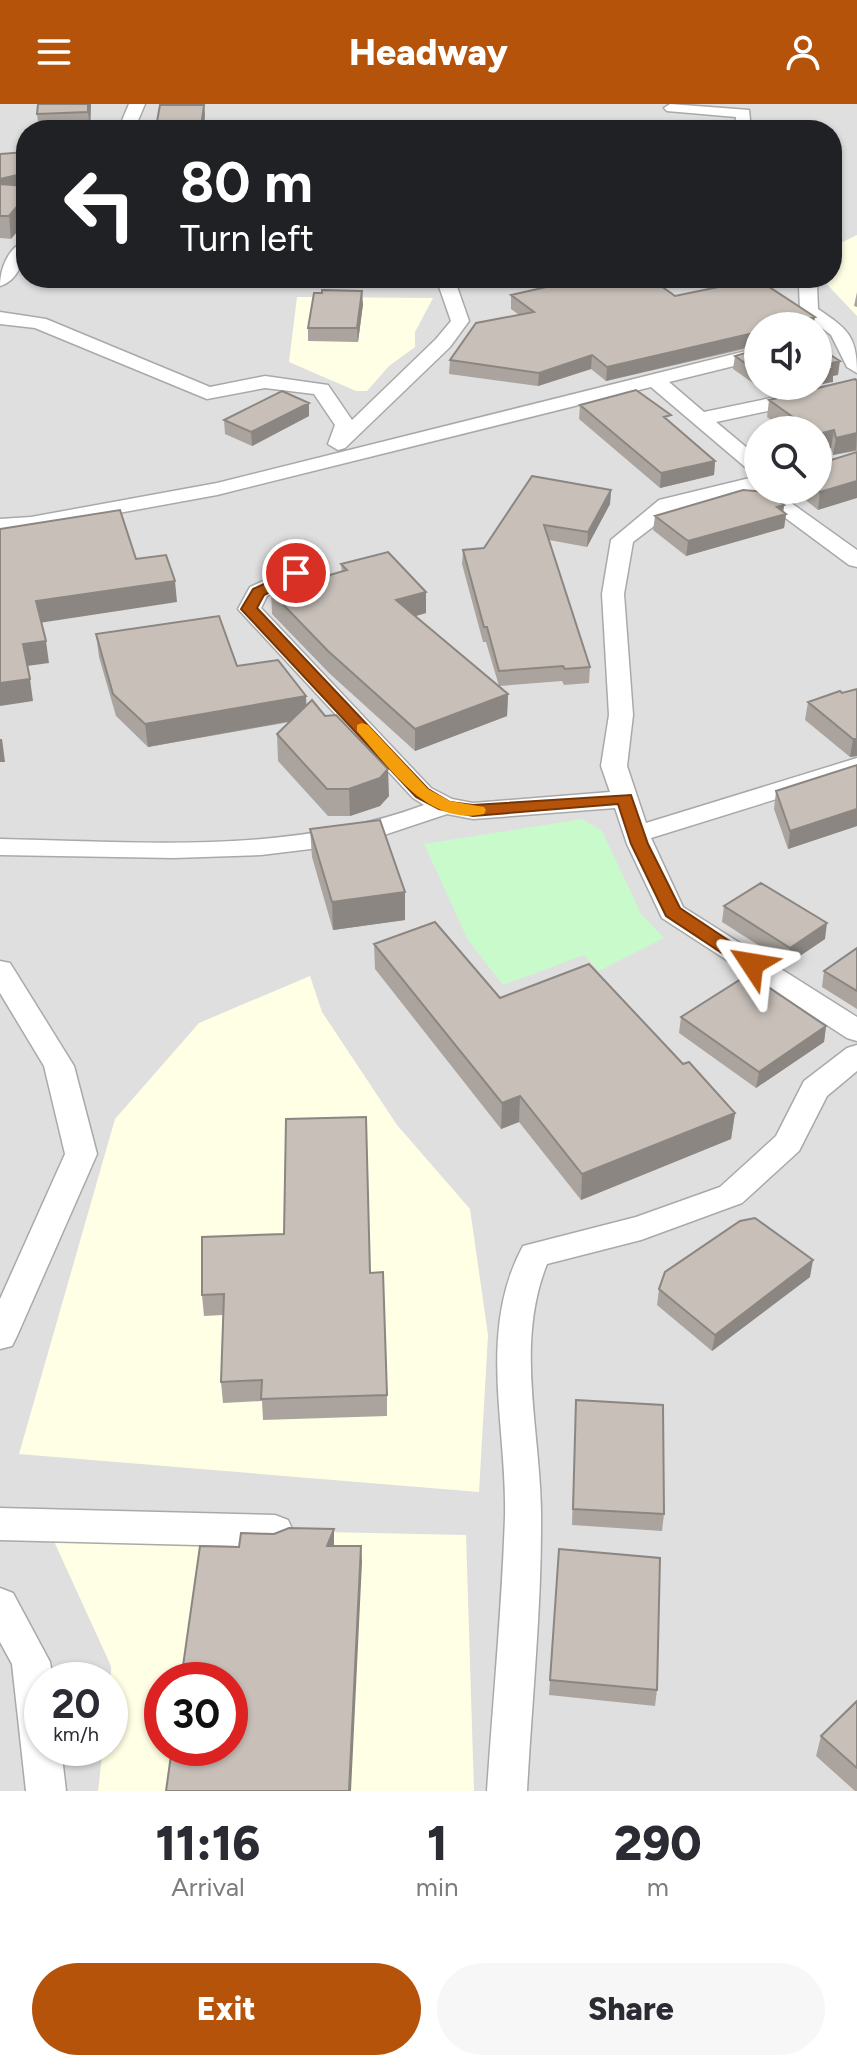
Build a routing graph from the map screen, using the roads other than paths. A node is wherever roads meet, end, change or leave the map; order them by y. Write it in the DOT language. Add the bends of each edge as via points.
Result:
graph roads {
  1 [pos="672,108"];
  2 [pos="744,120"];
  3 [pos="16,259"];
  4 [pos="0,281"];
  5 [pos="448,288"];
  6 [pos="808,288"];
  7 [pos="0,318"];
  8 [pos="839,332"];
  9 [pos="832,334"];
  10 [pos="744,358"];
  11 [pos="857,367"];
  12 [pos="656,381"];
  13 [pos="857,386"];
  14 [pos="700,419"];
  15 [pos="340,442"];
  16 [pos="316,465"];
  17 [pos="744,468"];
  18 [pos="744,486"];
  19 [pos="784,504"];
  20 [pos="0,525"];
  21 [pos="857,560"];
  22 [pos="296,573"];
  23 [pos="857,766"];
  24 [pos="625,799"];
  25 [pos="445,806"];
  26 [pos="637,834"];
  27 [pos="0,847"];
  28 [pos="0,970"];
  29 [pos="857,1031"];
  30 [pos="857,1055"];
  31 [pos="0,1336"];
  32 [pos="0,1524"];
  33 [pos="275,1531"];
  34 [pos="0,1605"];
  35 [pos="46,1791"];
  36 [pos="507,1791"];
  1 -- 2 [label="street" via="744,113"];
  3 -- 4 [label="street"];
  5 -- 15 [label="street" via="460,321"];
  6 -- 8 [label="street" via="809,311"];
  7 -- 15 [label="street" via="39,323 207,393 272,382 321,389 345,425"];
  8 -- 9 [label="street"];
  8 -- 11 [label="street"];
  10 -- 12 [label="street"];
  12 -- 14 [label="street"];
  12 -- 16 [label="street"];
  13 -- 14 [label="street"];
  14 -- 17 [label="street"];
  15 -- 16 [label="street"];
  16 -- 20 [label="street" via="217,489"];
  18 -- 24 [label="street" via="667,505 622,540 613,594 621,715 614,766"];
  19 -- 21 [label="street"];
  22 -- 25 [label="street" via="258,592 249,609 422,793"];
  23 -- 26 [label="street"];
  24 -- 25 [label="street" via="473,811"];
  24 -- 26 [label="street"];
  25 -- 27 [label="street" via="348,837 232,851"];
  26 -- 29 [label="street" via="672,912"];
  28 -- 31 [label="street" via="59,1066 81,1154"];
  30 -- 36 [label="street" via="815,1089 788,1143 731,1195 641,1228 535,1255 522,1279 514,1339 523,1511"];
  32 -- 33 [label="street"];
  34 -- 35 [label="street" via="31,1662"];
}
